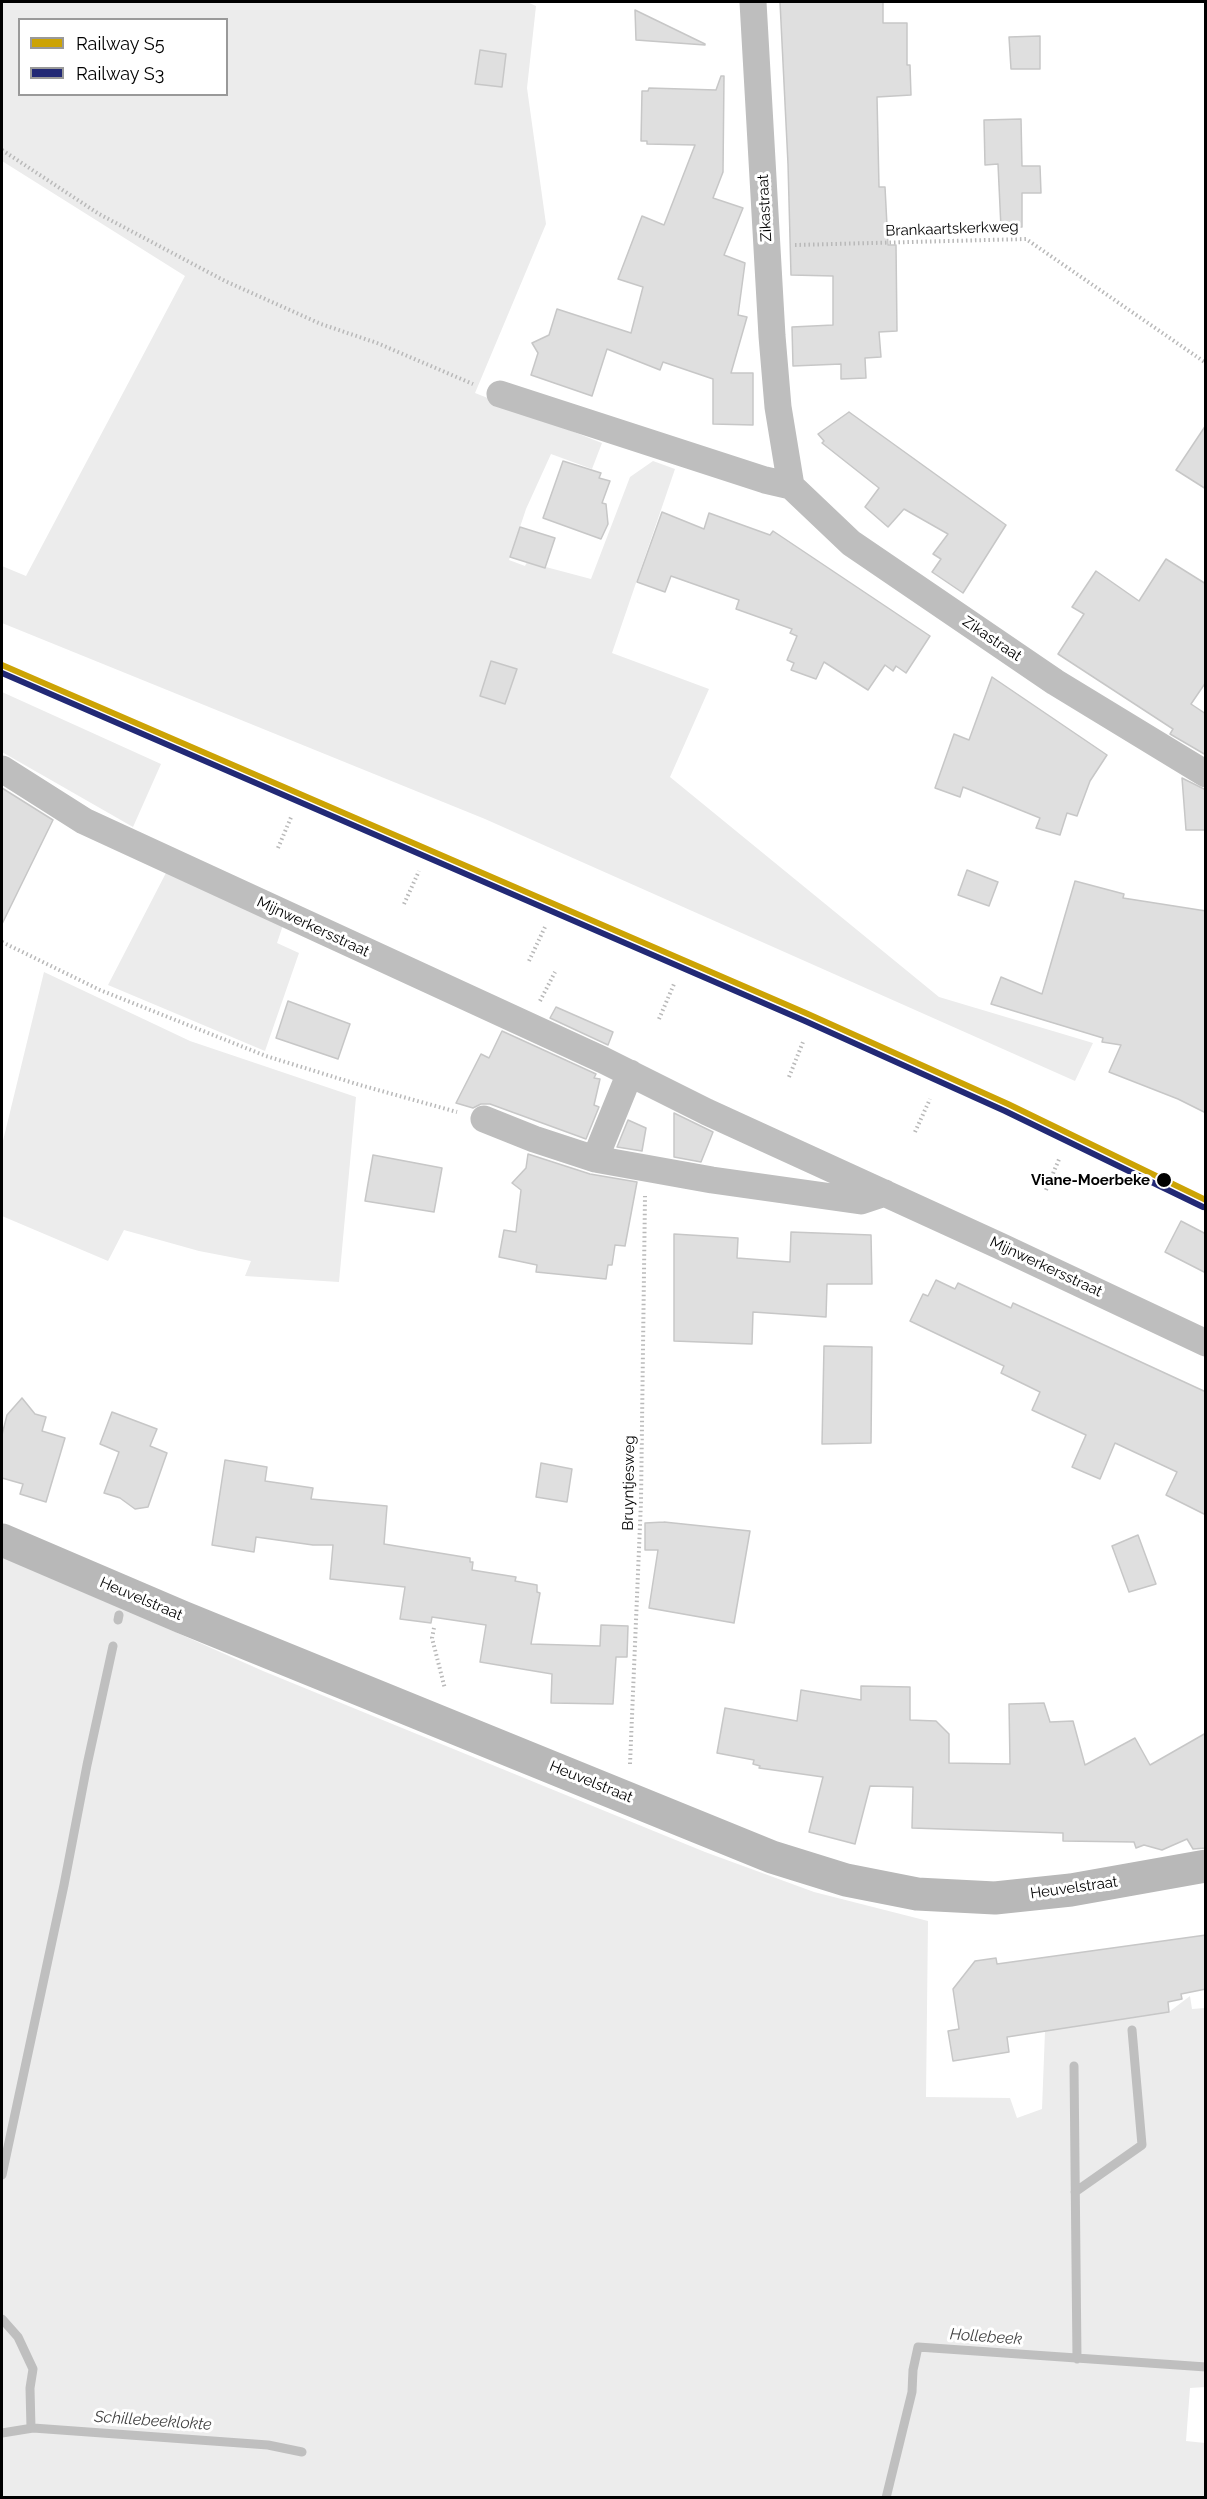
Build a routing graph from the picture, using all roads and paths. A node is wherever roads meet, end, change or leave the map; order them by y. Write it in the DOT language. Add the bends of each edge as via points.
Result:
graph roads {
  1 [pos="753,2"];
  2 [pos="2,150"];
  3 [pos="767,246"];
  4 [pos="1206,363"];
  5 [pos="500,394"];
  6 [pos="791,486"];
  7 [pos="2,769"];
  8 [pos="1206,774"];
  9 [pos="292,815"];
  10 [pos="278,848"];
  11 [pos="419,870"];
  12 [pos="404,904"];
  13 [pos="545,927"];
  14 [pos="2,942"];
  15 [pos="529,961"];
  16 [pos="674,984"];
  17 [pos="659,1019"];
  18 [pos="803,1042"];
  19 [pos="630,1073"];
  20 [pos="789,1077"];
  21 [pos="930,1099"];
  22 [pos="484,1119"];
  23 [pos="915,1132"];
  24 [pos="1060,1157"];
  25 [pos="595,1159"];
  26 [pos="646,1168"];
  27 [pos="1046,1190"];
  28 [pos="885,1193"];
  29 [pos="1206,1343"];
  30 [pos="2,1540"];
  31 [pos="434,1628"];
  32 [pos="445,1690"];
  33 [pos="629,1798"];
  34 [pos="1206,1866"];
  1 -- 3 [label="street, Zikastraat"];
  2 -- 5 [label="path" via="99,214 225,281 321,324"];
  3 -- 4 [label="path, Brankaartskerkweg" via="1026,239"];
  3 -- 6 [label="street, Zikastraat" via="778,407"];
  5 -- 6 [label="street, Zikastraat"];
  6 -- 8 [label="street, Zikastraat" via="851,543 1055,682"];
  7 -- 19 [label="street, Mijnwerkersstraat" via="84,821"];
  9 -- 10 [label="path"];
  11 -- 12 [label="path"];
  13 -- 15 [label="path"];
  14 -- 22 [label="path" via="100,990 266,1056"];
  16 -- 17 [label="path"];
  18 -- 20 [label="path"];
  19 -- 25 [label="street"];
  19 -- 28 [label="street, Mijnwerkersstraat"];
  21 -- 23 [label="path"];
  22 -- 25 [label="street"];
  24 -- 27 [label="path"];
  25 -- 26 [label="street"];
  26 -- 28 [label="street" via="861,1201"];
  26 -- 33 [label="path, Bruyntjesweg" via="641,1501"];
  28 -- 29 [label="street, Mijnwerkersstraat"];
  30 -- 33 [label="street, Heuvelstraat"];
  31 -- 32 [label="path" via="432,1638"];
  33 -- 34 [label="street, Heuvelstraat" via="772,1857 846,1880 917,1894 995,1898 1071,1890"];
}
